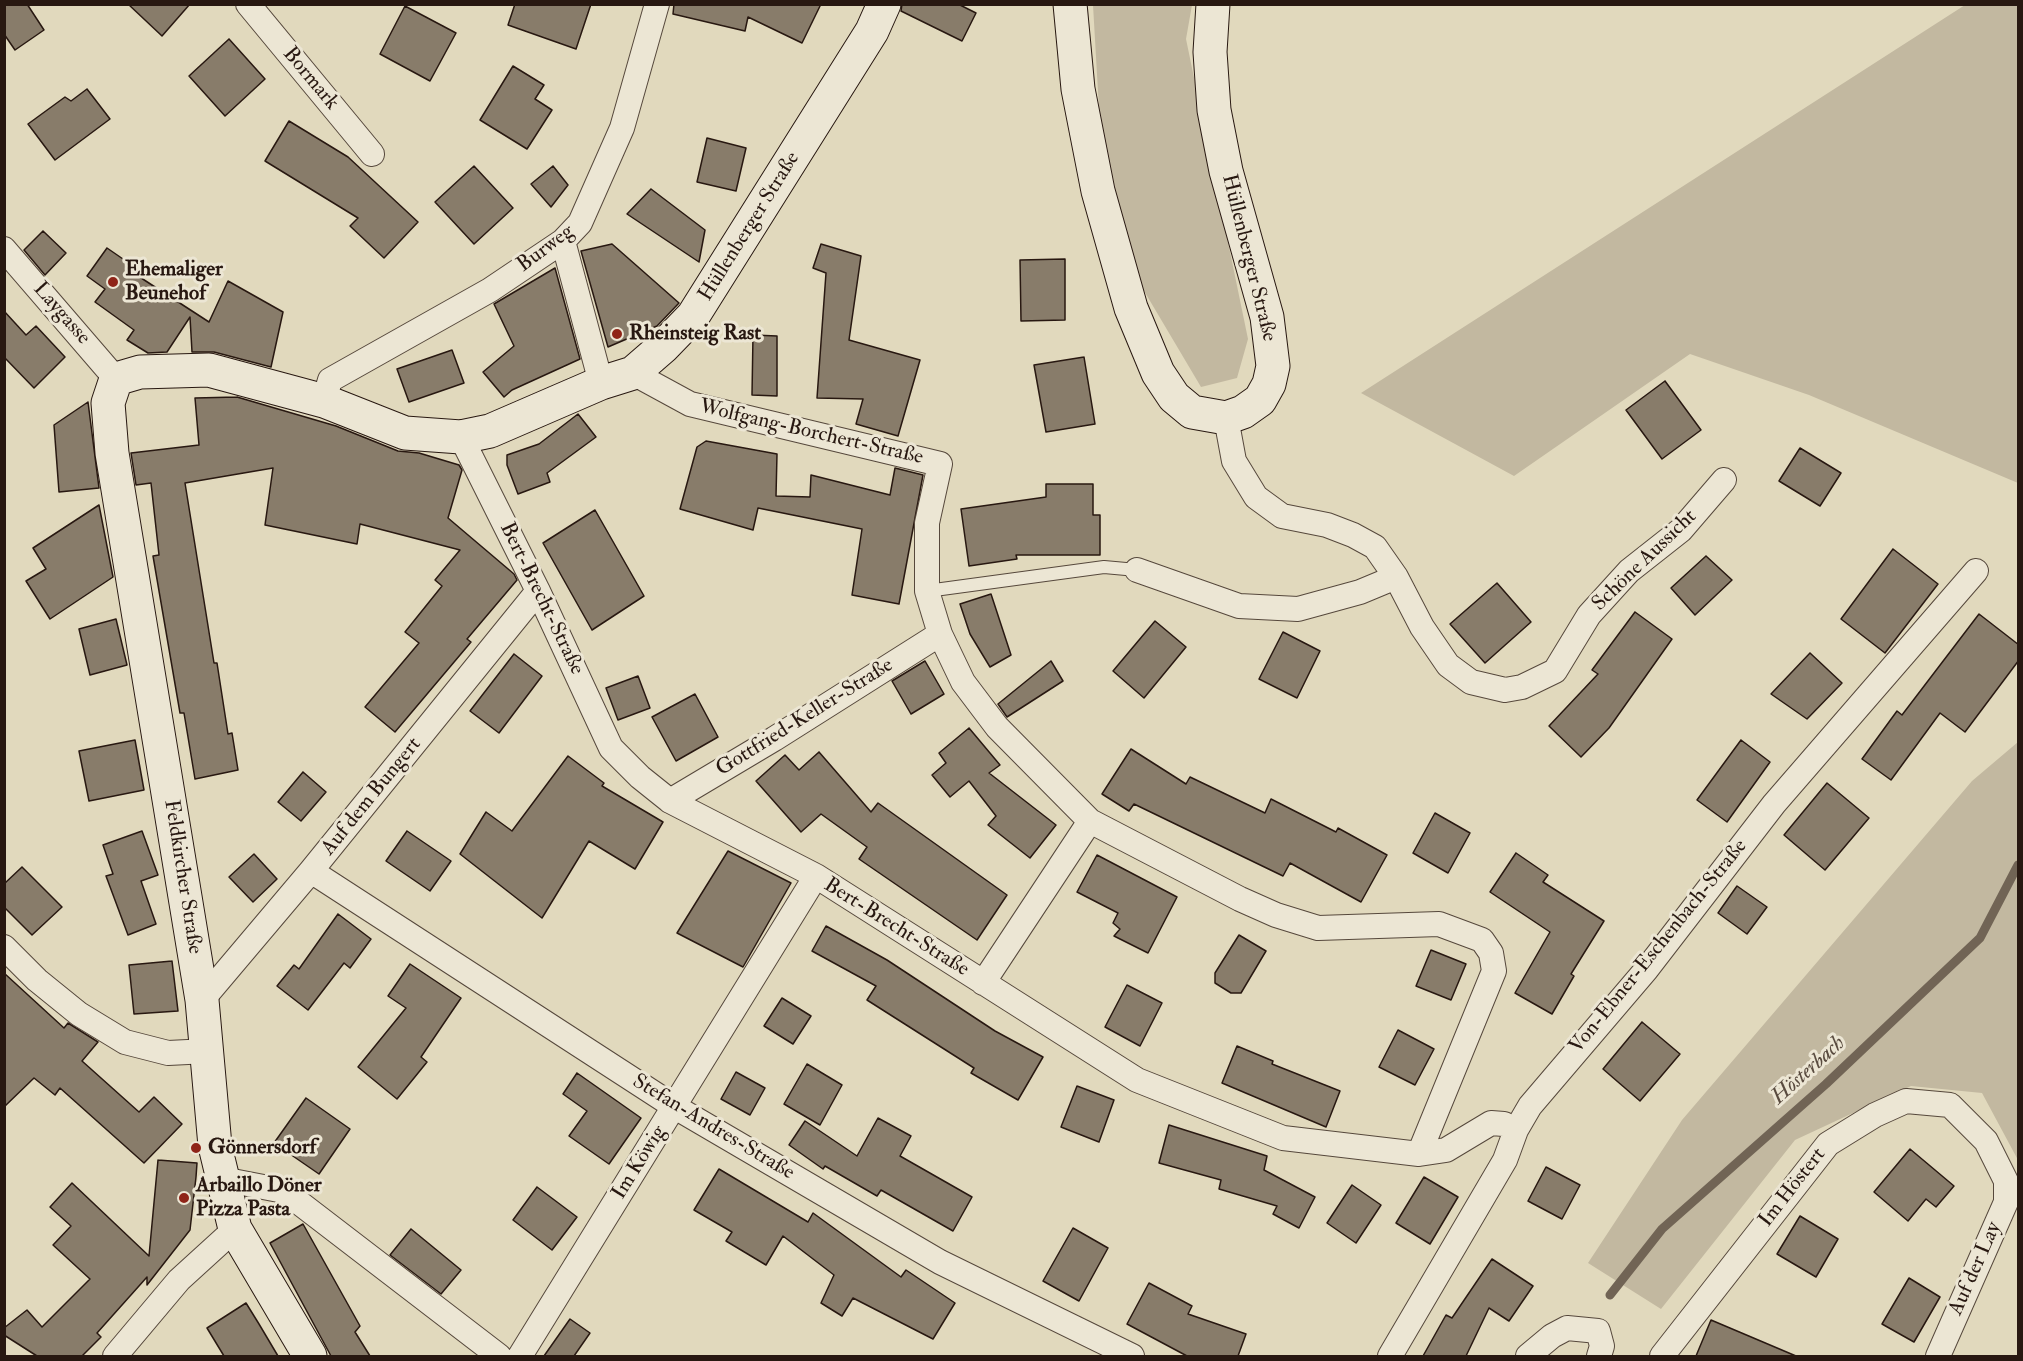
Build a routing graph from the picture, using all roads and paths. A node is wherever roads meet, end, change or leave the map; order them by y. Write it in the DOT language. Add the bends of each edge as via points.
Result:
graph roads {
  1 [pos="248,4"];
  2 [pos="657,4"];
  3 [pos="884,4"];
  4 [pos="1070,4"];
  5 [pos="1213,4"];
  6 [pos="372,153"];
  7 [pos="563,241"];
  8 [pos="4,249"];
  9 [pos="633,372"];
  10 [pos="116,379"];
  11 [pos="601,382"];
  12 [pos="324,401"];
  13 [pos="1226,418"];
  14 [pos="461,437"];
  15 [pos="1724,480"];
  16 [pos="1137,570"];
  17 [pos="1976,571"];
  18 [pos="1396,576"];
  19 [pos="538,591"];
  20 [pos="927,591"];
  21 [pos="940,634"];
  22 [pos="670,801"];
  23 [pos="1090,821"];
  24 [pos="311,872"];
  25 [pos="816,876"];
  26 [pos="4,947"];
  27 [pos="983,983"];
  28 [pos="202,1000"];
  29 [pos="208,1051"];
  30 [pos="675,1107"];
  31 [pos="1515,1130"];
  32 [pos="1419,1154"];
  33 [pos="222,1179"];
  34 [pos="2006,1181"];
  35 [pos="235,1229"];
  36 [pos="115,1356"];
  37 [pos="310,1356"];
  38 [pos="499,1356"];
  39 [pos="520,1356"];
  40 [pos="1132,1356"];
  41 [pos="1390,1356"];
  42 [pos="1528,1356"];
  43 [pos="1599,1356"];
  44 [pos="1662,1356"];
  45 [pos="1938,1356"];
  1 -- 6 [label="street, Bormark"];
  2 -- 7 [label="street, Burweg" via="622,128 580,223"];
  3 -- 9 [label="street, Hüllenberger Straße" via="872,32 693,316"];
  4 -- 13 [label="street" via="1078,89 1098,191 1131,308 1158,373 1174,397 1192,412"];
  5 -- 13 [label="street, Hüllenberger Straße" via="1210,52 1215,110 1226,171 1267,317 1274,366 1260,400"];
  7 -- 11 [label="street"];
  7 -- 12 [label="street, Burweg" via="490,290 330,380"];
  8 -- 10 [label="street, Laygasse"];
  9 -- 11 [label="street, Hüllenberger Straße"];
  9 -- 20 [label="street, Wolfgang-Borchert-Straße" via="690,404 940,464 927,523"];
  10 -- 12 [label="street, Hüllenberger Straße" via="140,372 209,370"];
  10 -- 28 [label="street, Feldkircher Straße" via="108,403 112,453"];
  11 -- 14 [label="street, Hüllenberger Straße" via="490,431"];
  12 -- 14 [label="street, Hüllenberger Straße" via="405,433"];
  13 -- 18 [label="street, Schöne Aussicht" via="1234,462 1256,497 1282,516 1353,534 1374,548"];
  14 -- 19 [label="street, Bert-Brecht-Straße"];
  15 -- 18 [label="street, Schöne Aussicht" via="1681,530 1629,571 1589,615 1555,671 1522,687 1505,690 1472,682 1448,665 1422,627"];
  16 -- 18 [label="street" via="1239,606 1298,609 1360,592"];
  16 -- 20 [label="lane" via="1104,567"];
  17 -- 31 [label="street, Von-Ebner-Eschenbach-Straße" via="1774,804 1646,970"];
  19 -- 22 [label="street, Bert-Brecht-Straße" via="611,748"];
  19 -- 24 [label="street, Auf dem Bungert"];
  20 -- 21 [label="street, Wolfgang-Borchert-Straße"];
  21 -- 22 [label="street, Gottfried-Keller-Straße"];
  21 -- 23 [label="street, Wolfgang-Borchert-Straße" via="963,682 997,727"];
  22 -- 25 [label="street, Bert-Brecht-Straße"];
  23 -- 27 [label="street"];
  23 -- 32 [label="street, Wolfgang-Borchert-Straße" via="1240,899 1318,928 1439,924 1482,940 1491,953 1494,971"];
  24 -- 28 [label="street, Auf dem Bungert"];
  24 -- 30 [label="street, Stefan-Andres-Straße"];
  25 -- 27 [label="street, Bert-Brecht-Straße"];
  25 -- 30 [label="street, Im Köwig"];
  26 -- 29 [label="street" via="79,1014 125,1042 168,1053"];
  27 -- 32 [label="street, Bert-Brecht-Straße" via="1137,1080 1283,1138"];
  28 -- 29 [label="street, Feldkircher Straße"];
  29 -- 33 [label="street, Feldkircher Straße" via="215,1146"];
  30 -- 39 [label="street, Im Köwig"];
  30 -- 40 [label="street, Stefan-Andres-Straße" via="940,1262"];
  31 -- 32 [label="street, Bert-Brecht-Straße" via="1491,1123 1446,1150"];
  31 -- 41 [label="street, Von-Ebner-Eschenbach-Straße" via="1505,1161"];
  33 -- 35 [label="street, Feldkircher Straße"];
  33 -- 38 [label="street" via="284,1191"];
  34 -- 44 [label="street, Im Höstert" via="1986,1141 1950,1105 1906,1101 1875,1115 1828,1144"];
  34 -- 45 [label="street, Auf der Lay" via="2006,1202"];
  35 -- 36 [label="street" via="179,1280"];
  35 -- 37 [label="street, Feldkircher Straße"];
  42 -- 43 [label="street" via="1567,1328 1598,1331 1602,1346"];
}
